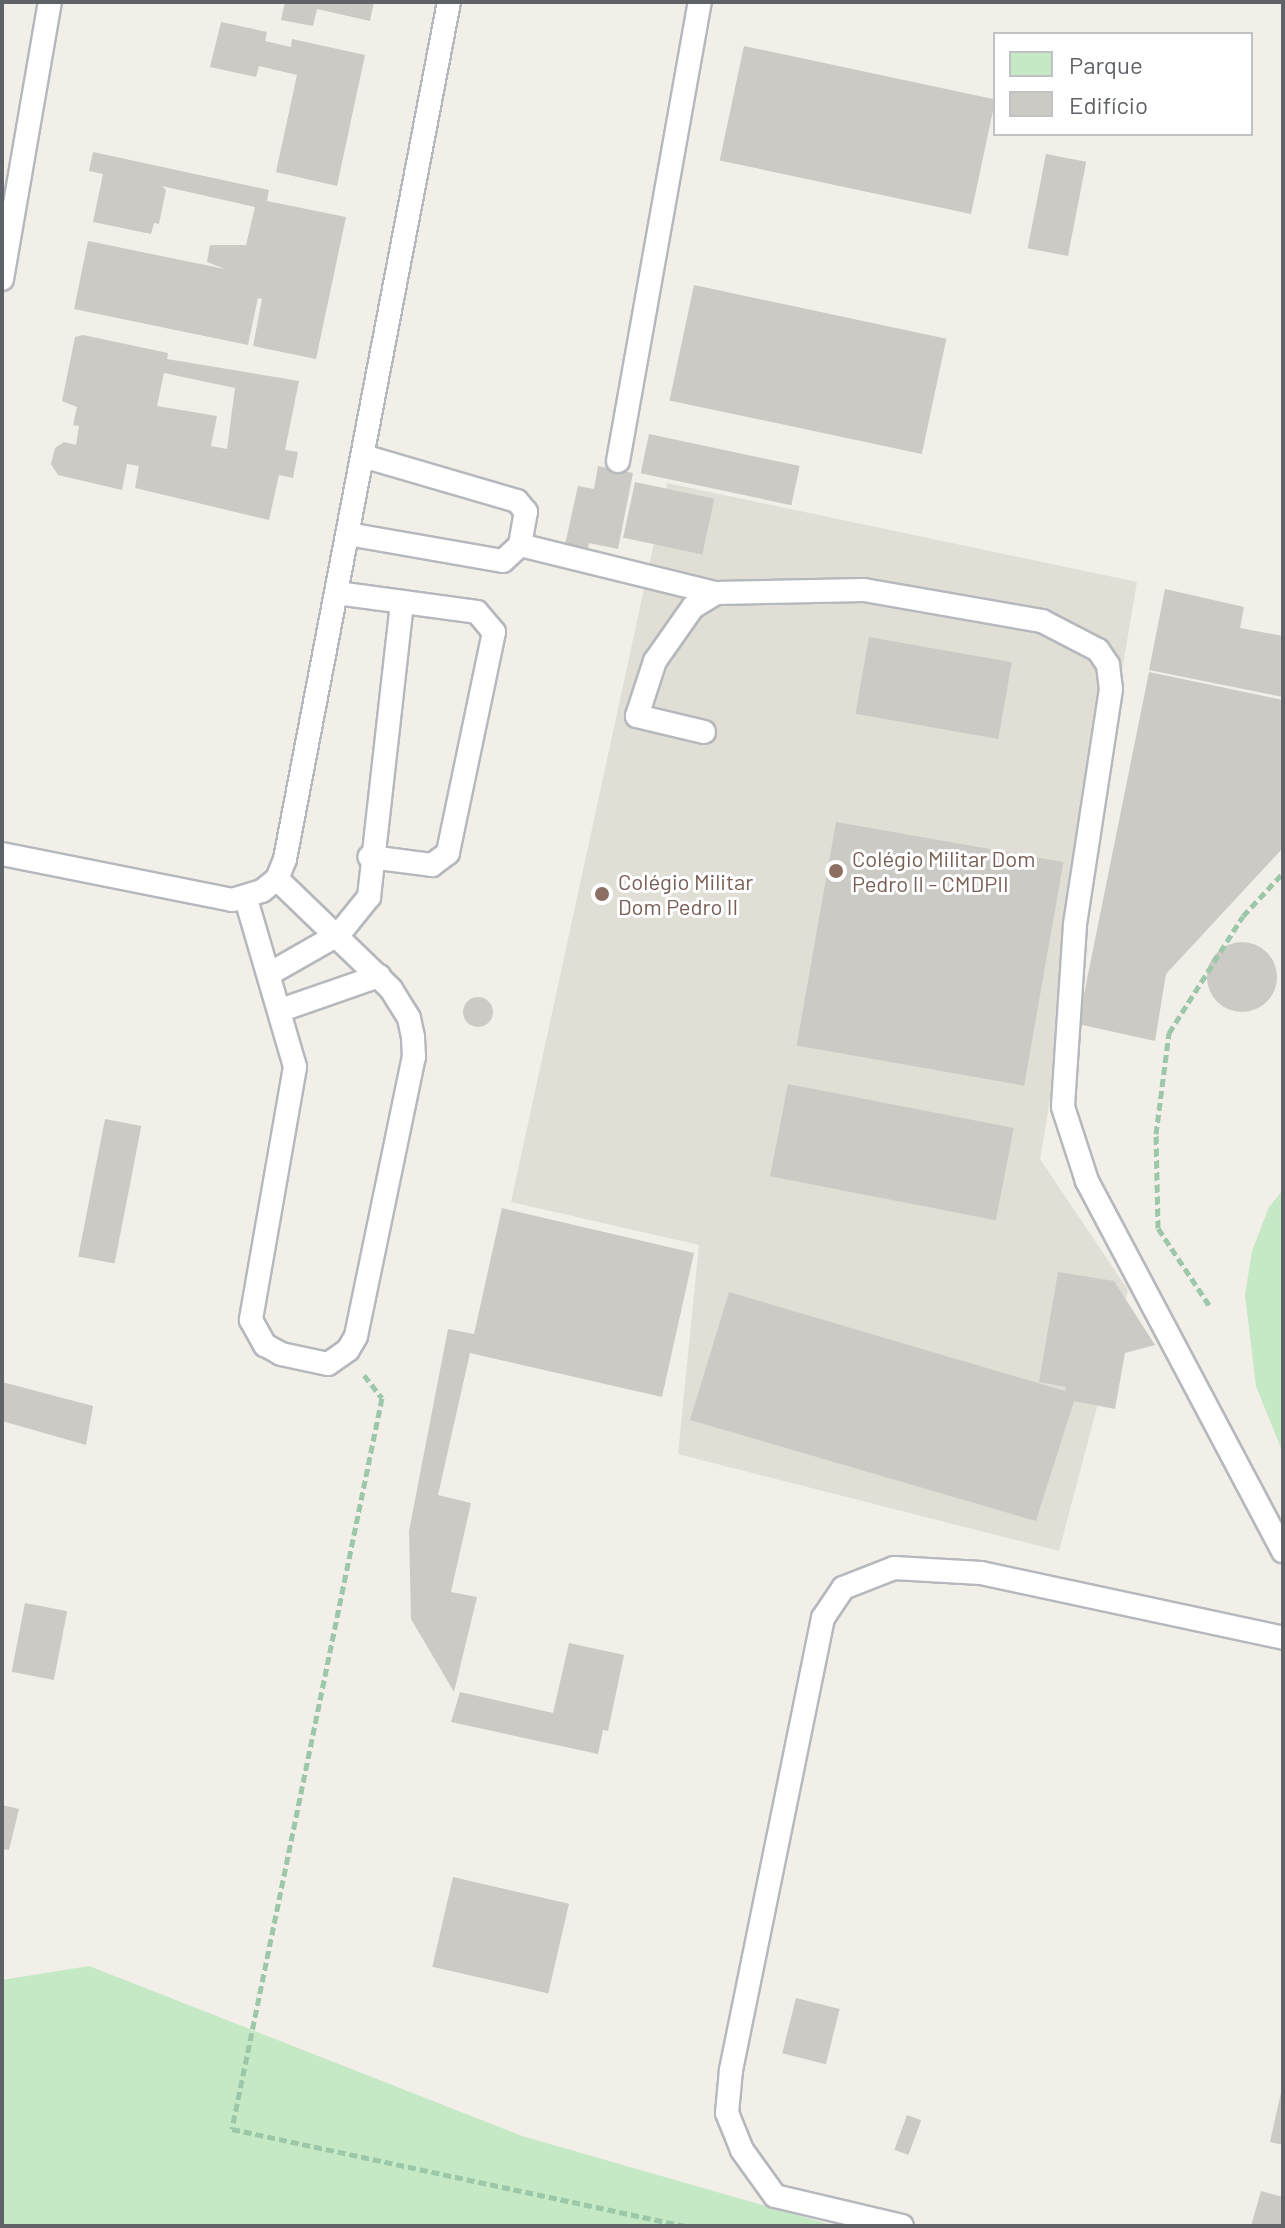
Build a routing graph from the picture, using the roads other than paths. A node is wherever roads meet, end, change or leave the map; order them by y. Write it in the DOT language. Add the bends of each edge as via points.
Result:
graph roads {
  1 [pos="50,2"];
  2 [pos="449,2"];
  3 [pos="700,2"];
  4 [pos="2,279"];
  5 [pos="363,456"];
  6 [pos="618,461"];
  7 [pos="348,534"];
  8 [pos="520,545"];
  9 [pos="337,593"];
  10 [pos="716,593"];
  11 [pos="402,602"];
  12 [pos="704,732"];
  13 [pos="2,854"];
  14 [pos="370,857"];
  15 [pos="277,879"];
  16 [pos="246,899"];
  17 [pos="339,934"];
  18 [pos="269,974"];
  19 [pos="379,976"];
  20 [pos="281,1010"];
  21 [pos="1283,1551"];
  22 [pos="1283,1638"];
  23 [pos="902,2226"];
  1 -- 4 [label="lane"];
  2 -- 5 [label="lane"];
  3 -- 6 [label="lane"];
  5 -- 7 [label="lane"];
  5 -- 8 [label="lane" via="517,501 526,512"];
  7 -- 8 [label="lane" via="503,561"];
  7 -- 9 [label="lane"];
  8 -- 10 [label="lane"];
  9 -- 11 [label="lane"];
  9 -- 15 [label="lane"];
  10 -- 12 [label="lane" via="693,607 655,661 637,716"];
  10 -- 21 [label="lane" via="864,590 1042,621 1076,634 1108,665 1111,689 1075,925 1063,1107 1087,1181"];
  11 -- 14 [label="lane"];
  11 -- 14 [label="lane" via="477,612 494,632 448,853 432,865"];
  13 -- 16 [label="lane"];
  14 -- 17 [label="lane" via="369,897"];
  15 -- 16 [label="lane"];
  15 -- 17 [label="lane"];
  16 -- 18 [label="lane"];
  17 -- 18 [label="lane"];
  17 -- 19 [label="lane"];
  18 -- 20 [label="lane"];
  19 -- 20 [label="lane"];
  19 -- 20 [label="lane" via="409,1018 414,1057 356,1336 344,1354 328,1364 265,1345 251,1320 295,1087"];
  22 -- 23 [label="lane" via="981,1573 894,1568 843,1588 823,1618 734,2054 727,2113 742,2150 775,2196"];
}
